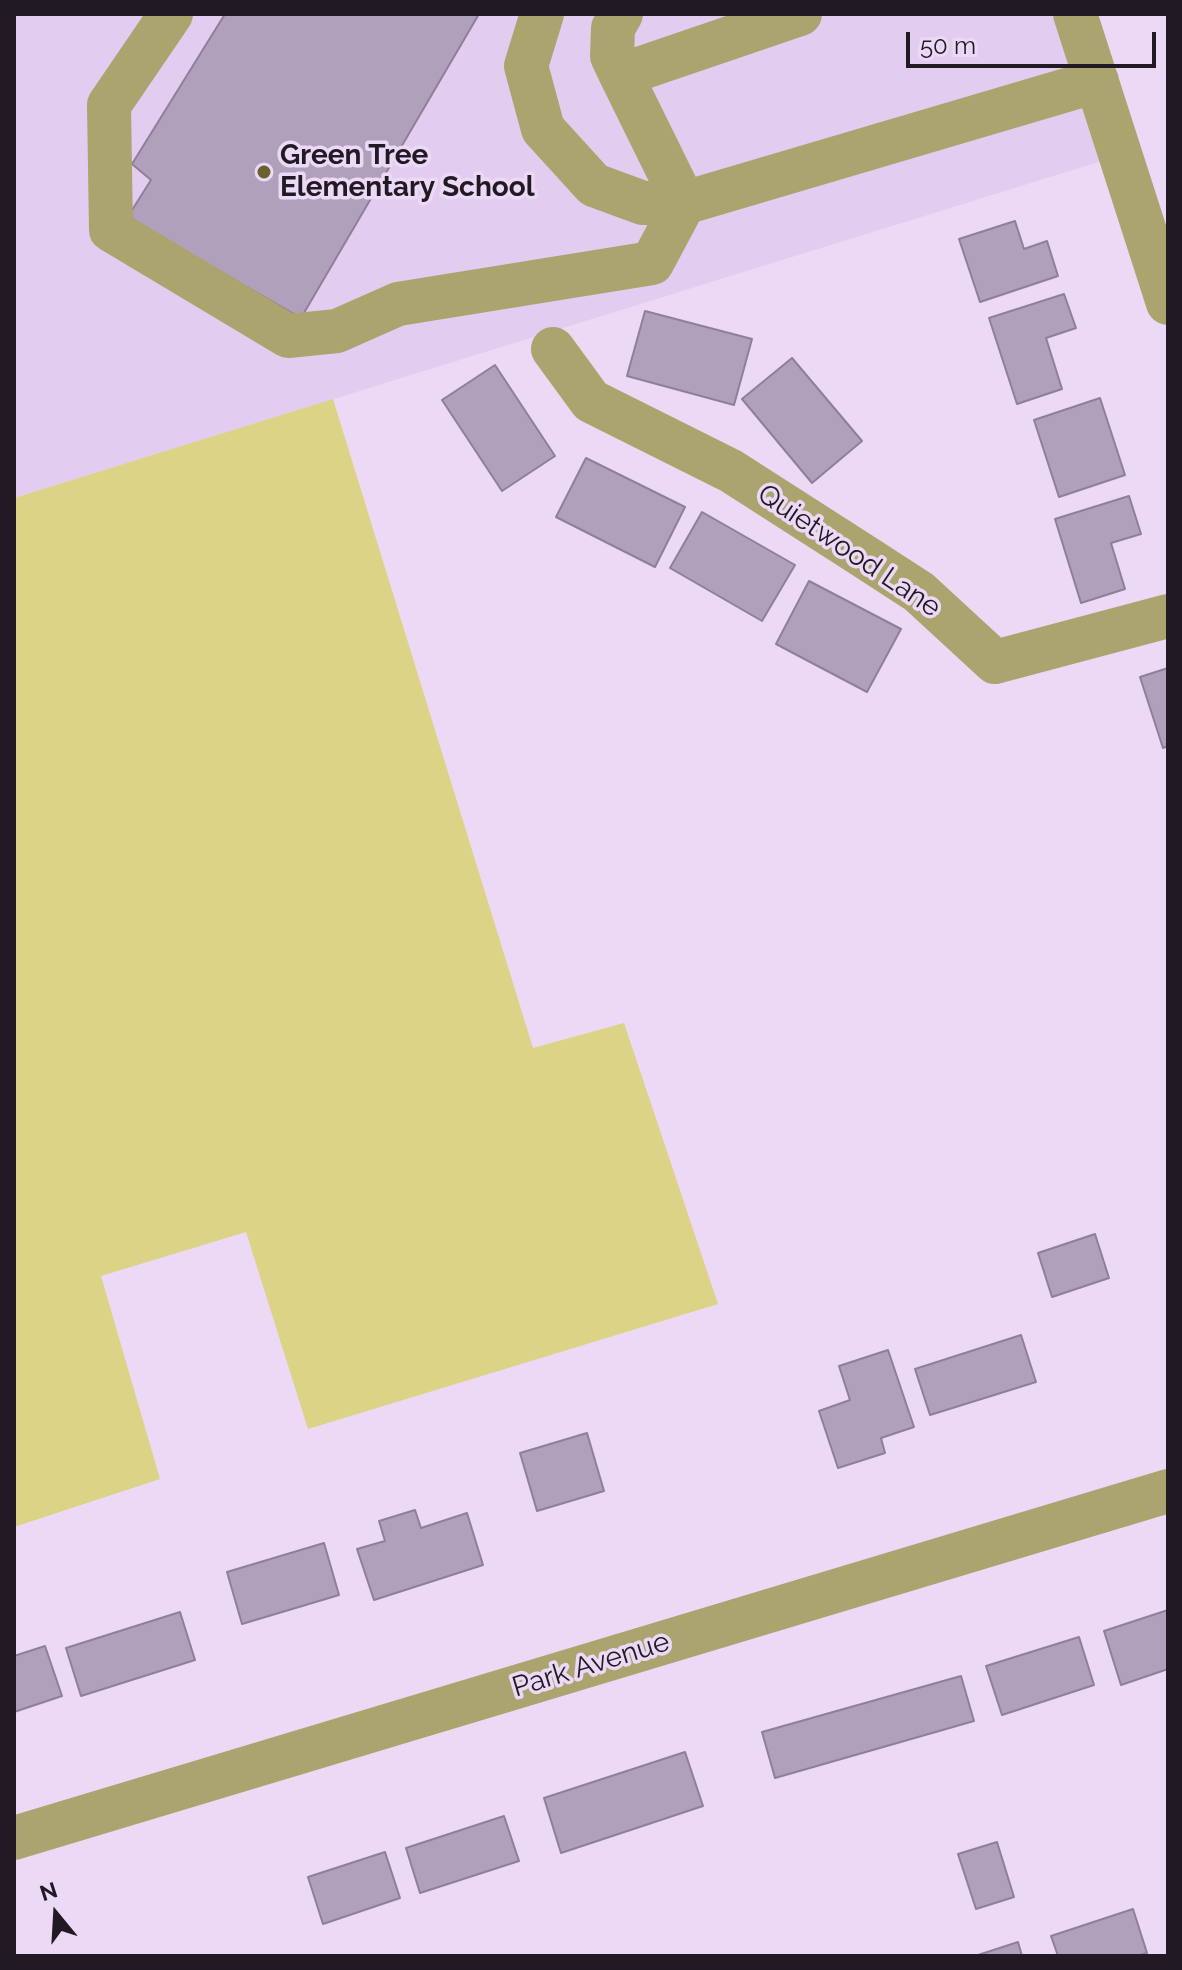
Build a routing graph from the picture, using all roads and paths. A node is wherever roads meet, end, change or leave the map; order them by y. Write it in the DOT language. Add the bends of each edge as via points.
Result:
graph roads {
  1 [pos="171,14"];
  2 [pos="542,14"];
  3 [pos="621,14"];
  4 [pos="800,14"];
  5 [pos="1075,14"];
  6 [pos="621,75"];
  7 [pos="1097,81"];
  8 [pos="684,203"];
  9 [pos="1168,303"];
  10 [pos="553,349"];
  11 [pos="1168,616"];
  12 [pos="1168,1491"];
  13 [pos="14,1838"];
  1 -- 8 [label="street" via="109,105 111,230 288,336 337,331 398,304 652,263"];
  2 -- 8 [label="street" via="526,66 543,129 594,185 643,203"];
  3 -- 6 [label="street" via="613,28 612,56"];
  4 -- 6 [label="street"];
  5 -- 7 [label="street"];
  6 -- 8 [label="street"];
  7 -- 8 [label="street"];
  7 -- 9 [label="street"];
  10 -- 11 [label="street, Quietwood Lane" via="591,401 731,471 862,555 919,592 995,662"];
  12 -- 13 [label="street, Park Avenue"];
}
